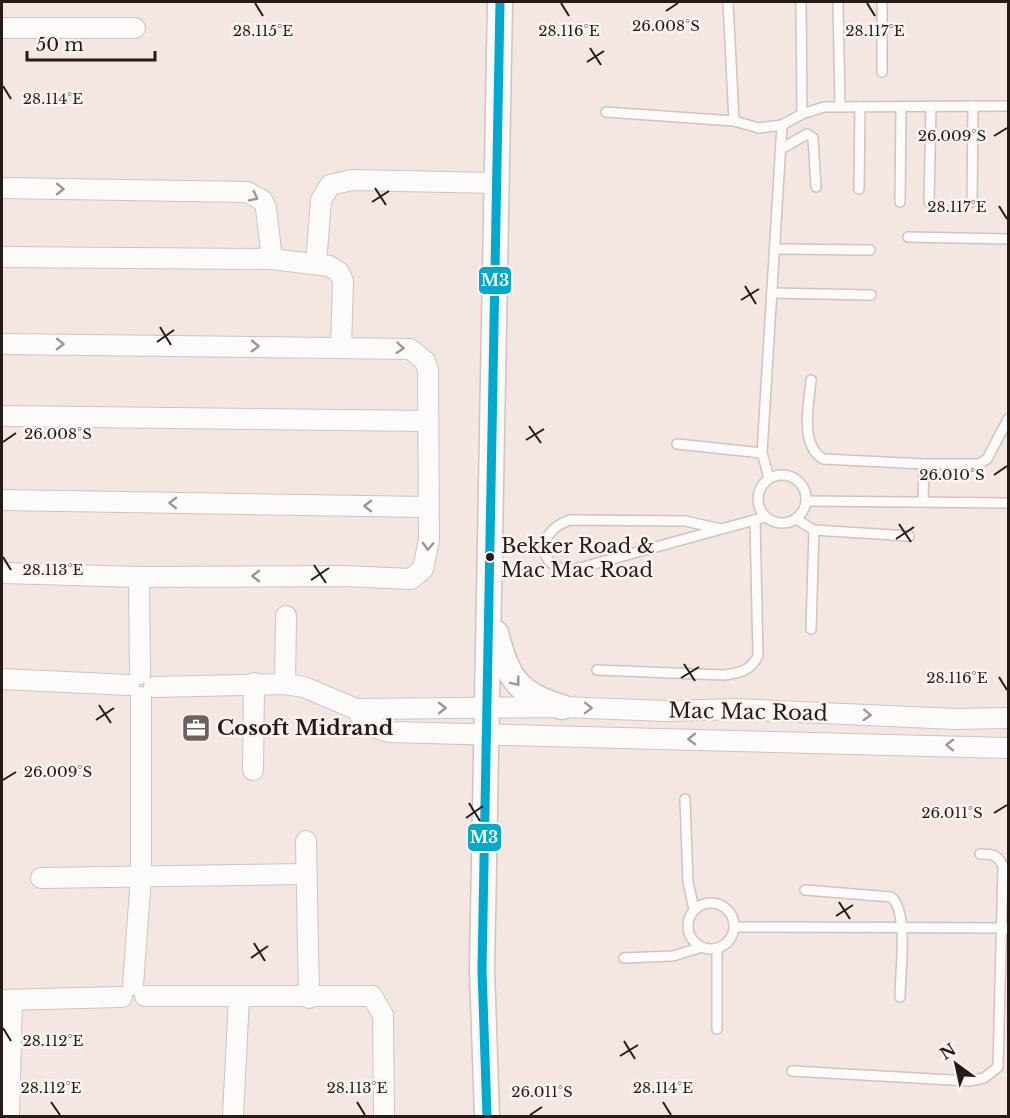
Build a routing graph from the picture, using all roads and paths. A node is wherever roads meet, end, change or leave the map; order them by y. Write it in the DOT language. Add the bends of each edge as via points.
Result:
graph roads {
  1 [pos="500,2"];
  2 [pos="728,2"];
  3 [pos="801,2"];
  4 [pos="838,2"];
  5 [pos="882,2"];
  6 [pos="2,28"];
  7 [pos="135,28"];
  8 [pos="882,72"];
  9 [pos="931,106"];
  10 [pos="974,106"];
  11 [pos="1008,106"];
  12 [pos="840,107"];
  13 [pos="860,107"];
  14 [pos="901,107"];
  15 [pos="606,112"];
  16 [pos="802,114"];
  17 [pos="734,121"];
  18 [pos="782,125"];
  19 [pos="781,149"];
  20 [pos="496,183"];
  21 [pos="816,187"];
  22 [pos="2,188"];
  23 [pos="859,189"];
  24 [pos="900,202"];
  25 [pos="929,202"];
  26 [pos="972,202"];
  27 [pos="908,237"];
  28 [pos="1008,239"];
  29 [pos="775,249"];
  30 [pos="870,250"];
  31 [pos="2,257"];
  32 [pos="272,259"];
  33 [pos="316,264"];
  34 [pos="772,293"];
  35 [pos="871,295"];
  36 [pos="2,344"];
  37 [pos="341,347"];
  38 [pos="811,380"];
  39 [pos="2,416"];
  40 [pos="1008,419"];
  41 [pos="428,421"];
  42 [pos="677,444"];
  43 [pos="762,453"];
  44 [pos="924,464"];
  45 [pos="769,478"];
  46 [pos="2,500"];
  47 [pos="807,501"];
  48 [pos="923,501"];
  49 [pos="1008,503"];
  50 [pos="426,507"];
  51 [pos="765,516"];
  52 [pos="796,519"];
  53 [pos="755,520"];
  54 [pos="721,529"];
  55 [pos="814,531"];
  56 [pos="909,536"];
  57 [pos="2,573"];
  58 [pos="139,577"];
  59 [pos="489,608"];
  60 [pos="286,616"];
  61 [pos="811,629"];
  62 [pos="597,670"];
  63 [pos="2,679"];
  64 [pos="254,683"];
  65 [pos="285,684"];
  66 [pos="141,686"];
  67 [pos="487,707"];
  68 [pos="562,707"];
  69 [pos="356,709"];
  70 [pos="736,709"];
  71 [pos="1008,717"];
  72 [pos="488,735"];
  73 [pos="735,741"];
  74 [pos="1008,748"];
  75 [pos="253,770"];
  76 [pos="685,799"];
  77 [pos="306,841"];
  78 [pos="980,854"];
  79 [pos="307,874"];
  80 [pos="141,877"];
  81 [pos="41,878"];
  82 [pos="806,890"];
  83 [pos="694,909"];
  84 [pos="734,927"];
  85 [pos="902,927"];
  86 [pos="1006,928"];
  87 [pos="702,947"];
  88 [pos="717,948"];
  89 [pos="624,958"];
  90 [pos="133,993"];
  91 [pos="239,997"];
  92 [pos="900,997"];
  93 [pos="309,998"];
  94 [pos="7,1000"];
  95 [pos="717,1029"];
  96 [pos="792,1071"];
  97 [pos="9,1116"];
  98 [pos="233,1116"];
  99 [pos="384,1116"];
  100 [pos="487,1116"];
  1 -- 20 [label="street"];
  2 -- 17 [label="lane"];
  3 -- 16 [label="lane"];
  4 -- 12 [label="lane"];
  5 -- 8 [label="lane"];
  6 -- 7 [label="street"];
  9 -- 10 [label="lane"];
  9 -- 14 [label="lane"];
  9 -- 25 [label="lane"];
  10 -- 11 [label="lane"];
  10 -- 26 [label="lane"];
  12 -- 13 [label="lane"];
  12 -- 16 [label="lane"];
  13 -- 14 [label="lane"];
  13 -- 23 [label="lane"];
  14 -- 24 [label="lane"];
  15 -- 17 [label="lane"];
  16 -- 18 [label="lane"];
  17 -- 18 [label="lane" via="759,128"];
  18 -- 19 [label="lane"];
  19 -- 21 [label="lane" via="807,134 813,138"];
  19 -- 29 [label="lane"];
  20 -- 33 [label="street" via="352,180 330,185 321,200"];
  20 -- 59 [label="street"];
  22 -- 32 [label="street, one-way" via="246,192 262,200 266,208"];
  27 -- 28 [label="lane"];
  29 -- 30 [label="lane"];
  29 -- 34 [label="lane"];
  31 -- 32 [label="street"];
  32 -- 33 [label="street"];
  33 -- 37 [label="street" via="334,267 343,281"];
  34 -- 35 [label="lane"];
  34 -- 43 [label="lane"];
  36 -- 37 [label="street, one-way"];
  37 -- 41 [label="street, one-way" via="405,347 420,356 428,370"];
  38 -- 44 [label="lane" via="808,433 814,454 823,459"];
  39 -- 41 [label="street"];
  40 -- 44 [label="lane" via="987,459 979,464"];
  41 -- 50 [label="street"];
  42 -- 43 [label="lane"];
  43 -- 45 [label="lane"];
  44 -- 48 [label="lane"];
  45 -- 47 [label="lane" via="790,475 805,490"];
  45 -- 51 [label="lane" via="758,497"];
  50 -- 46 [label="street, one-way"];
  47 -- 48 [label="lane"];
  47 -- 52 [label="lane"];
  48 -- 49 [label="lane"];
  50 -- 58 [label="street, one-way" via="426,561 420,573 411,579"];
  51 -- 52 [label="lane" via="775,522"];
  51 -- 53 [label="lane"];
  52 -- 55 [label="lane"];
  53 -- 54 [label="lane"];
  53 -- 62 [label="lane" via="758,656 752,666 724,675"];
  54 -- 54 [label="lane" via="572,570 560,569 551,562 544,547 556,524 570,520 685,521"];
  55 -- 56 [label="lane"];
  55 -- 61 [label="lane"];
  57 -- 58 [label="street"];
  58 -- 66 [label="street"];
  59 -- 67 [label="street"];
  59 -- 68 [label="street, one-way" via="514,682 538,700"];
  60 -- 65 [label="street"];
  63 -- 66 [label="street"];
  64 -- 65 [label="street"];
  64 -- 66 [label="street"];
  64 -- 75 [label="street"];
  65 -- 69 [label="street" via="304,687"];
  66 -- 80 [label="street"];
  67 -- 68 [label="street, Mac Mac Road"];
  69 -- 67 [label="street, Mac Mac Road, one-way"];
  67 -- 72 [label="street"];
  68 -- 70 [label="street, Mac Mac Road, one-way"];
  69 -- 72 [label="street, Mac Mac Road" via="367,725 389,732"];
  70 -- 71 [label="street, Mac Mac Road, one-way" via="955,719"];
  70 -- 73 [label="street"];
  73 -- 72 [label="street, Mac Mac Road, one-way"];
  72 -- 100 [label="street" via="482,970"];
  74 -- 73 [label="street, Mac Mac Road, one-way"];
  76 -- 83 [label="lane" via="688,882"];
  77 -- 79 [label="street"];
  78 -- 86 [label="lane" via="993,854 1003,866"];
  79 -- 80 [label="street"];
  79 -- 93 [label="street"];
  80 -- 81 [label="street"];
  80 -- 90 [label="street"];
  82 -- 85 [label="lane" via="891,897 898,904"];
  83 -- 84 [label="lane" via="711,902 720,904 728,909"];
  83 -- 87 [label="lane" via="687,926 694,942"];
  84 -- 85 [label="lane"];
  84 -- 88 [label="lane" via="729,940"];
  85 -- 86 [label="lane"];
  85 -- 92 [label="lane"];
  86 -- 96 [label="lane" via="998,1067 993,1072 969,1081 948,1081"];
  87 -- 88 [label="lane"];
  87 -- 89 [label="lane" via="673,956"];
  88 -- 95 [label="lane"];
  90 -- 91 [label="street"];
  90 -- 94 [label="street"];
  91 -- 93 [label="street"];
  91 -- 98 [label="street"];
  93 -- 99 [label="street" via="372,996 378,1003 383,1015"];
  94 -- 97 [label="street"];
}
